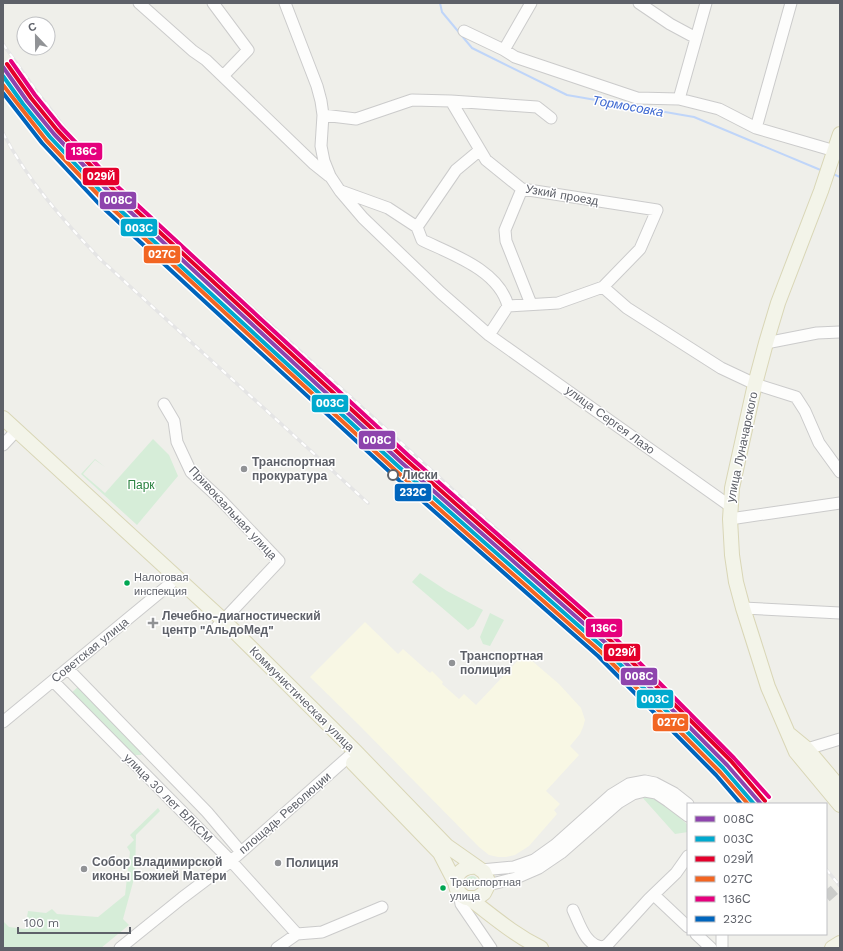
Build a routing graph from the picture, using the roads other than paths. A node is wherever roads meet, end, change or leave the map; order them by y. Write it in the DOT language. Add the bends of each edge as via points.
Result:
graph roads {
  1 [pos="139,3"];
  2 [pos="213,3"];
  3 [pos="285,3"];
  4 [pos="531,3"];
  5 [pos="639,3"];
  6 [pos="706,3"];
  7 [pos="791,3"];
  8 [pos="464,31"];
  9 [pos="696,38"];
  10 [pos="504,50"];
  11 [pos="223,76"];
  12 [pos="679,99"];
  13 [pos="450,100"];
  14 [pos="323,115"];
  15 [pos="551,118"];
  16 [pos="756,128"];
  17 [pos="840,134"];
  18 [pos="480,150"];
  19 [pos="837,150"];
  20 [pos="330,176"];
  21 [pos="522,189"];
  22 [pos="340,191"];
  23 [pos="417,227"];
  24 [pos="603,287"];
  25 [pos="531,304"];
  26 [pos="508,306"];
  27 [pos="840,332"];
  28 [pos="489,335"];
  29 [pos="766,343"];
  30 [pos="755,384"];
  31 [pos="164,404"];
  32 [pos="3,418"];
  33 [pos="8,436"];
  34 [pos="840,472"];
  35 [pos="840,503"];
  36 [pos="730,512"];
  37 [pos="174,581"];
  38 [pos="742,608"];
  39 [pos="840,613"];
  40 [pos="220,623"];
  41 [pos="68,669"];
  42 [pos="53,681"];
  43 [pos="3,722"];
  44 [pos="840,739"];
  45 [pos="801,751"];
  46 [pos="351,754"];
  47 [pos="840,788"];
  48 [pos="687,803"];
  49 [pos="840,805"];
  50 [pos="687,815"];
  51 [pos="241,852"];
  52 [pos="231,861"];
  53 [pos="686,864"];
  54 [pos="479,868"];
  55 [pos="487,887"];
  56 [pos="461,891"];
  57 [pos="654,895"];
  58 [pos="382,907"];
  59 [pos="573,910"];
  60 [pos="501,924"];
  61 [pos="687,926"];
  62 [pos="297,934"];
  63 [pos="697,935"];
  64 [pos="722,935"];
  65 [pos="840,943"];
  66 [pos="120,948"];
  67 [pos="277,948"];
  68 [pos="491,948"];
  69 [pos="541,948"];
  70 [pos="711,948"];
  71 [pos="722,948"];
  72 [pos="832,948"];
  1 -- 11 [label="street"];
  2 -- 11 [label="street" via="248,50"];
  3 -- 14 [label="street" via="317,86"];
  4 -- 10 [label="street"];
  5 -- 9 [label="street"];
  6 -- 9 [label="street"];
  7 -- 16 [label="street"];
  8 -- 10 [label="street"];
  9 -- 12 [label="street"];
  10 -- 12 [label="street" via="515,57 637,98"];
  11 -- 20 [label="street" via="314,164"];
  12 -- 16 [label="street" via="719,109"];
  13 -- 14 [label="street" via="412,100 356,119"];
  13 -- 15 [label="street" via="536,107"];
  13 -- 18 [label="street, Узкий проезд"];
  14 -- 20 [label="street" via="321,146"];
  16 -- 19 [label="street"];
  17 -- 19 [label="main road, улица Луначарского"];
  18 -- 21 [label="street, Узкий проезд" via="486,160"];
  18 -- 23 [label="street" via="456,170"];
  19 -- 29 [label="main road, улица Луначарского" via="778,303"];
  20 -- 22 [label="street, улица Сергея Лазо"];
  21 -- 24 [label="street, Узкий проезд" via="657,210 640,249"];
  21 -- 25 [label="street" via="505,230 506,241"];
  22 -- 23 [label="street" via="388,208"];
  22 -- 28 [label="street, улица Сергея Лазо" via="394,249"];
  23 -- 26 [label="street" via="422,240 461,258 490,277 506,297"];
  24 -- 25 [label="street" via="558,303"];
  24 -- 30 [label="street" via="627,308 722,368"];
  25 -- 26 [label="street"];
  26 -- 28 [label="street"];
  27 -- 29 [label="street" via="817,333"];
  28 -- 36 [label="street, улица Сергея Лазо"];
  29 -- 30 [label="main road, улица Луначарского"];
  30 -- 34 [label="street" via="796,397 806,411 819,443"];
  30 -- 36 [label="main road, улица Луначарского" via="732,488"];
  31 -- 40 [label="street, Привокзальная улица" via="174,421 177,442 191,472 279,561"];
  32 -- 33 [label="main road, Коммунистическая улица"];
  33 -- 37 [label="main road, Коммунистическая улица"];
  35 -- 36 [label="street"];
  36 -- 38 [label="main road, улица Луначарского" via="734,568"];
  37 -- 40 [label="main road, Коммунистическая улица"];
  37 -- 41 [label="street, Советская улица"];
  38 -- 39 [label="street"];
  38 -- 45 [label="main road, улица Луначарского" via="768,687 788,734"];
  40 -- 46 [label="main road, Коммунистическая улица"];
  41 -- 42 [label="street, Советская улица"];
  41 -- 51 [label="street, улица 30 лет ВЛКСМ" via="207,812"];
  42 -- 43 [label="street, Советская улица"];
  42 -- 52 [label="street, улица 30 лет ВЛКСМ"];
  44 -- 45 [label="street"];
  45 -- 47 [label="main road"];
  45 -- 49 [label="main road"];
  46 -- 51 [label="street, площадь Революции"];
  46 -- 54 [label="main road, Коммунистическая улица" via="447,846"];
  46 -- 56 [label="main road, Коммунистическая улица" via="440,853"];
  48 -- 54 [label="street" via="655,782 629,784 612,795 534,860 514,867"];
  50 -- 55 [label="street" via="656,793 645,791 633,794 618,803 561,853 539,868"];
  51 -- 52 [label="street, площадь Революции"];
  52 -- 62 [label="street, улица 30 лет ВЛКСМ"];
  52 -- 66 [label="street, площадь Революции"];
  53 -- 57 [label="street"];
  54 -- 55 [label="main road" via="486,875"];
  54 -- 56 [label="main road" via="464,868 458,874"];
  55 -- 56 [label="main road" via="477,898"];
  55 -- 60 [label="main road"];
  56 -- 60 [label="main road, Коммунистическая улица"];
  56 -- 68 [label="street" via="461,904"];
  57 -- 59 [label="street" via="604,947 594,945 588,940"];
  57 -- 61 [label="street"];
  58 -- 62 [label="street" via="322,932"];
  60 -- 69 [label="main road, Коммунистическая улица"];
  62 -- 67 [label="street"];
  63 -- 70 [label="street"];
  64 -- 71 [label="street"];
  65 -- 72 [label="main road"];
}
